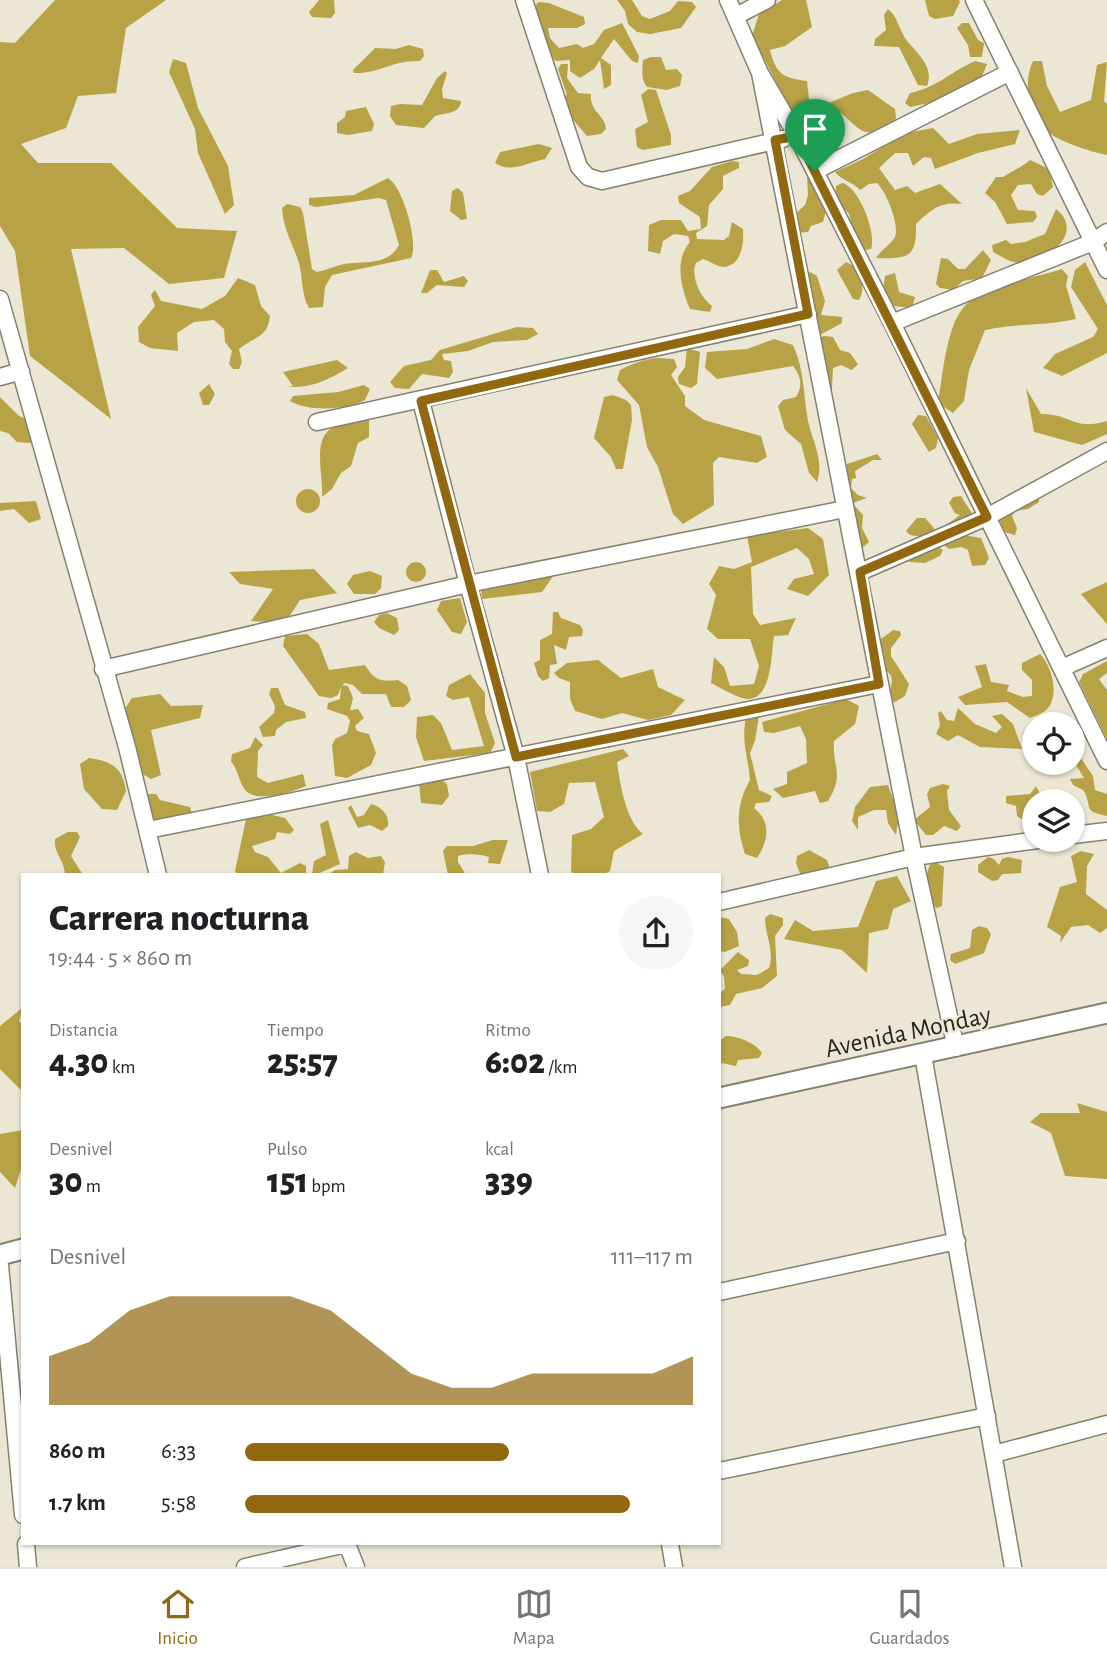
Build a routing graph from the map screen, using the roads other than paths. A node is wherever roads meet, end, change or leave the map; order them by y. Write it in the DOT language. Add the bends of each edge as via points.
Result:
graph roads {
  1 [pos="524,0"];
  2 [pos="728,0"];
  3 [pos="767,0"];
  4 [pos="975,0"];
  5 [pos="736,16"];
  6 [pos="1010,72"];
  7 [pos="760,73"];
  8 [pos="797,136"];
  9 [pos="775,140"];
  10 [pos="815,171"];
  11 [pos="1107,232"];
  12 [pos="1093,242"];
  13 [pos="1107,270"];
  14 [pos="0,299"];
  15 [pos="808,314"];
  16 [pos="892,323"];
  17 [pos="21,371"];
  18 [pos="0,377"];
  19 [pos="421,401"];
  20 [pos="317,422"];
  21 [pos="1107,451"];
  22 [pos="845,509"];
  23 [pos="987,517"];
  24 [pos="860,572"];
  25 [pos="468,584"];
  26 [pos="1107,648"];
  27 [pos="1062,668"];
  28 [pos="103,669"];
  29 [pos="879,684"];
  30 [pos="516,757"];
  31 [pos="1107,761"];
  32 [pos="148,830"];
  33 [pos="1107,831"];
  34 [pos="1085,834"];
  35 [pos="1022,842"];
  36 [pos="914,857"];
  37 [pos="158,873"];
  38 [pos="540,873"];
  39 [pos="721,902"];
  40 [pos="1107,1013"];
  41 [pos="956,1048"];
  42 [pos="923,1055"];
  43 [pos="721,1098"];
  44 [pos="957,1241"];
  45 [pos="21,1250"];
  46 [pos="0,1255"];
  47 [pos="0,1265"];
  48 [pos="721,1293"];
  49 [pos="987,1416"];
  50 [pos="1107,1424"];
  51 [pos="19,1435"];
  52 [pos="994,1454"];
  53 [pos="721,1471"];
  54 [pos="21,1474"];
  55 [pos="26,1545"];
  56 [pos="343,1545"];
  57 [pos="347,1545"];
  58 [pos="670,1545"];
  59 [pos="28,1567"];
  60 [pos="245,1567"];
  61 [pos="356,1567"];
  62 [pos="674,1567"];
  63 [pos="1013,1567"];
  1 -- 9 [label="street" via="579,167 588,177 602,181"];
  2 -- 5 [label="street"];
  3 -- 5 [label="street"];
  4 -- 6 [label="street"];
  5 -- 7 [label="street"];
  6 -- 10 [label="street"];
  6 -- 12 [label="street"];
  7 -- 8 [label="street"];
  7 -- 9 [label="street"];
  8 -- 9 [label="street"];
  8 -- 10 [label="street"];
  9 -- 15 [label="street"];
  10 -- 16 [label="street"];
  11 -- 12 [label="street"];
  12 -- 13 [label="street"];
  12 -- 16 [label="street"];
  14 -- 17 [label="street"];
  15 -- 19 [label="street"];
  15 -- 22 [label="street"];
  16 -- 23 [label="street"];
  17 -- 18 [label="street"];
  17 -- 28 [label="street"];
  19 -- 20 [label="street"];
  19 -- 25 [label="street"];
  21 -- 23 [label="street"];
  22 -- 24 [label="street"];
  22 -- 25 [label="street"];
  23 -- 24 [label="street"];
  23 -- 27 [label="street"];
  24 -- 29 [label="street"];
  25 -- 28 [label="street"];
  25 -- 30 [label="street"];
  26 -- 27 [label="street"];
  27 -- 31 [label="street"];
  28 -- 32 [label="street"];
  29 -- 30 [label="street"];
  29 -- 36 [label="street"];
  30 -- 32 [label="street"];
  30 -- 38 [label="street"];
  32 -- 37 [label="street"];
  33 -- 34 [label="street"];
  35 -- 36 [label="street"];
  36 -- 39 [label="street"];
  36 -- 41 [label="street"];
  40 -- 41 [label="main road, Avenida Monday"];
  41 -- 42 [label="main road, Avenida Monday"];
  42 -- 43 [label="main road, Avenida Monday"];
  42 -- 44 [label="street"];
  44 -- 48 [label="street"];
  44 -- 49 [label="street"];
  45 -- 46 [label="main road"];
  47 -- 51 [label="street"];
  49 -- 52 [label="street"];
  49 -- 53 [label="street"];
  50 -- 52 [label="street"];
  51 -- 54 [label="street"];
  52 -- 63 [label="street"];
  55 -- 59 [label="street"];
  56 -- 60 [label="street"];
  57 -- 61 [label="street"];
  58 -- 62 [label="street"];
}
